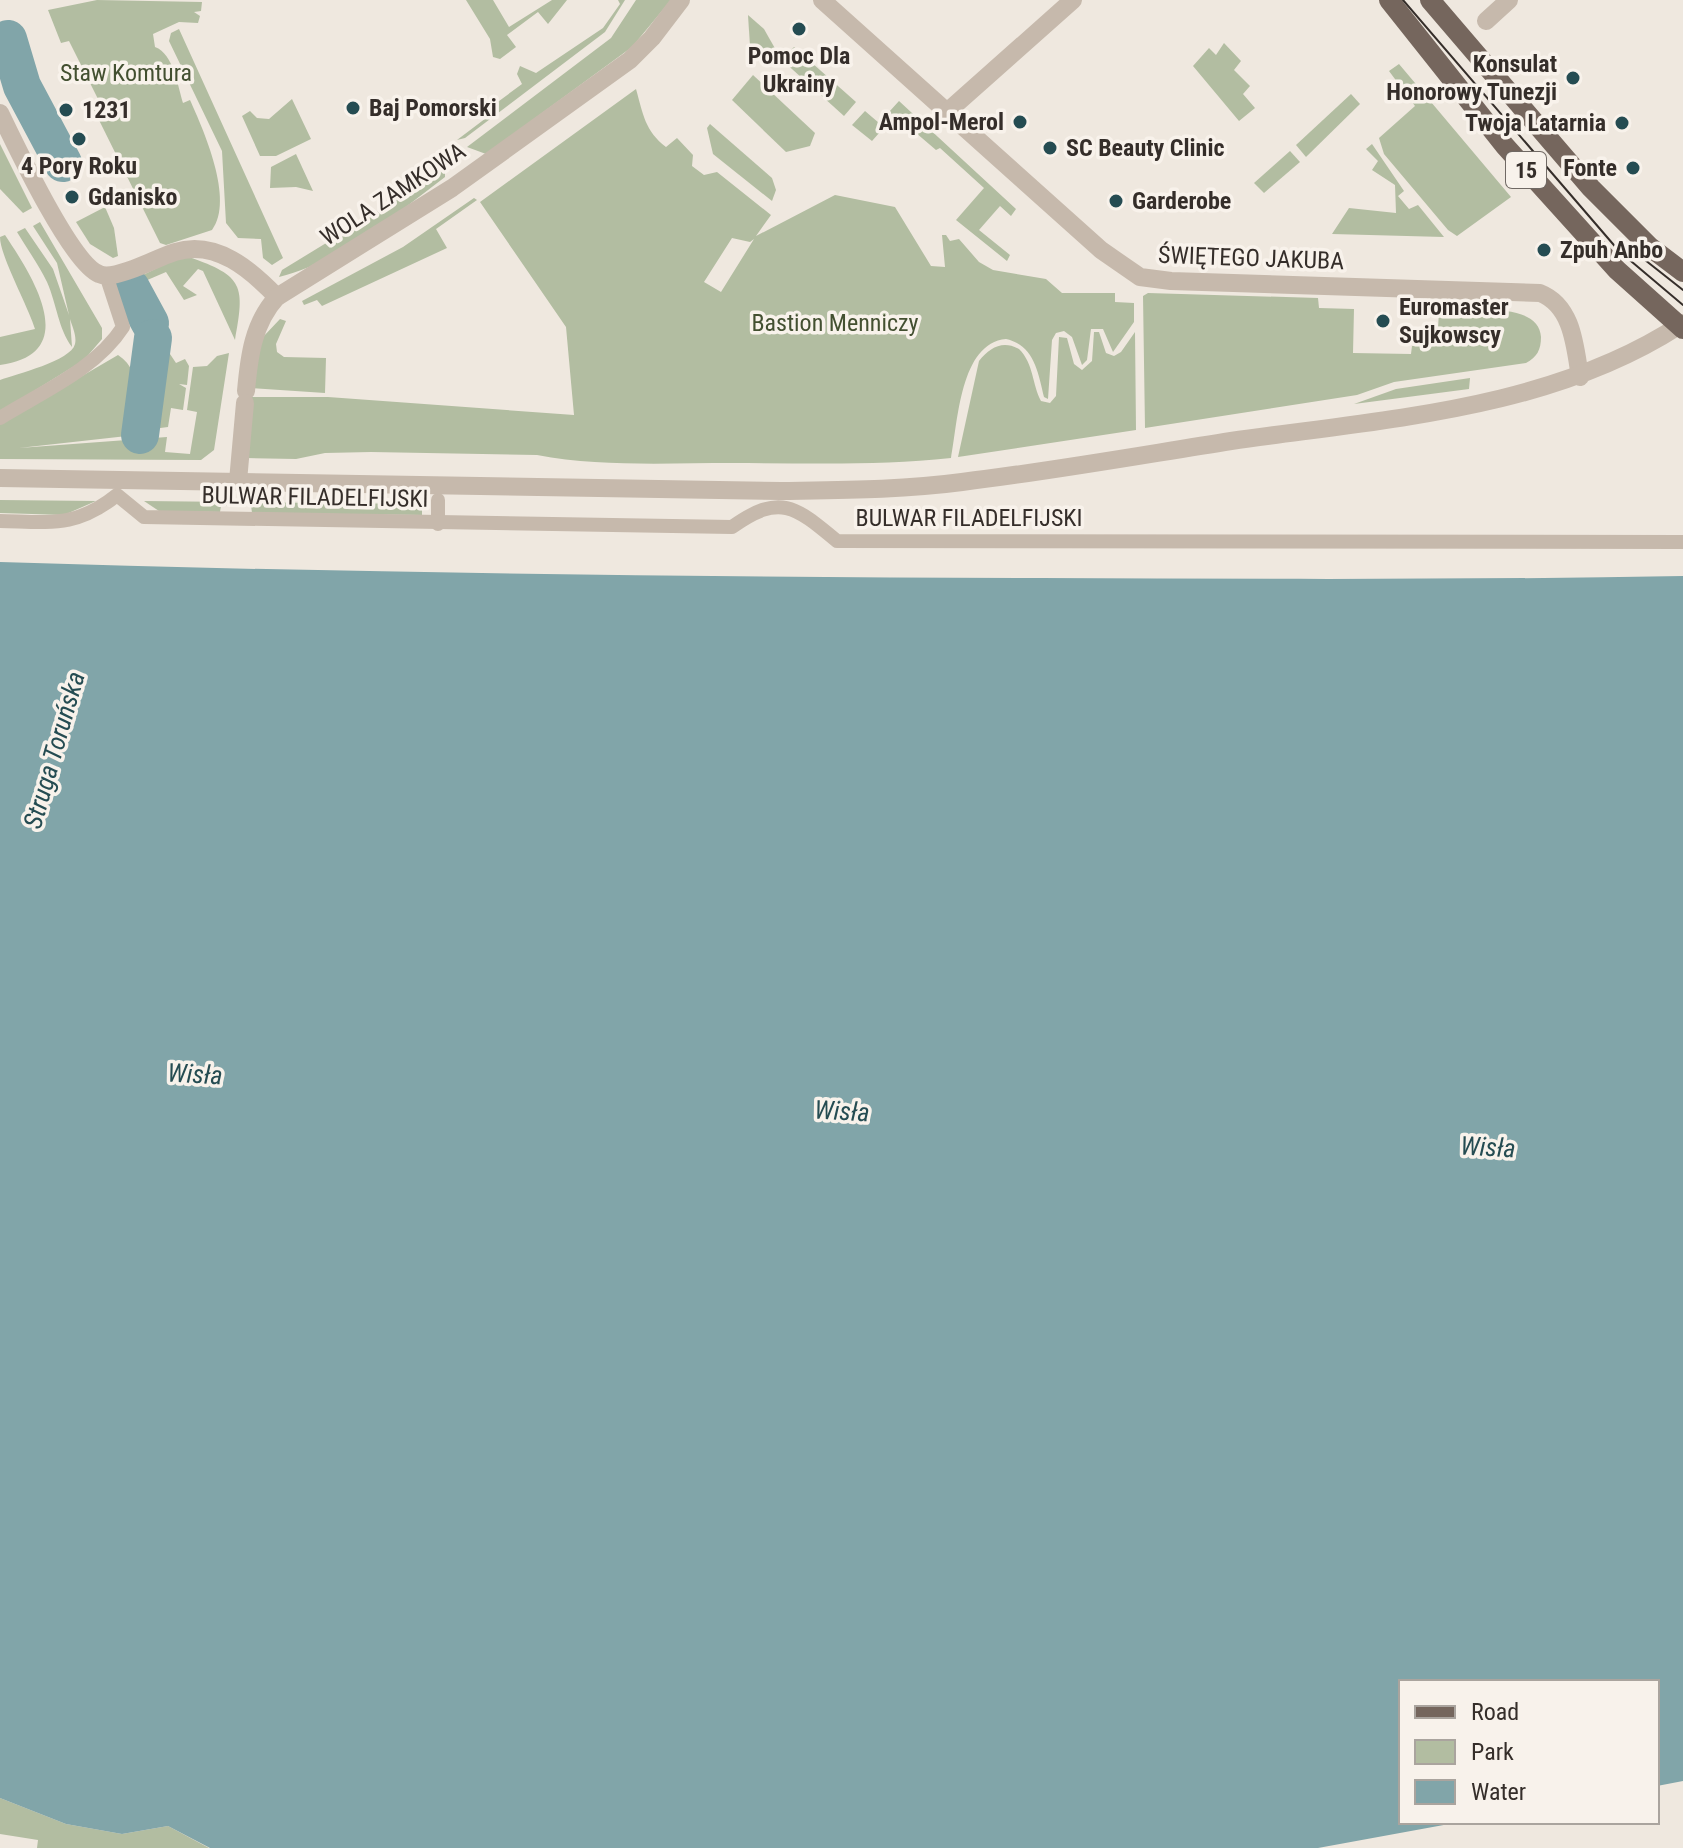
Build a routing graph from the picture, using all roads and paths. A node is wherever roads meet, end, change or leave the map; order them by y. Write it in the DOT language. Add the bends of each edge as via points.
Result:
graph roads {
  1 [pos="681,0"];
  2 [pos="822,0"];
  3 [pos="1073,0"];
  4 [pos="1389,0"];
  5 [pos="1430,0"];
  6 [pos="1509,0"];
  7 [pos="1486,21"];
  8 [pos="947,112"];
  9 [pos="0,113"];
  10 [pos="1683,272"];
  11 [pos="106,275"];
  12 [pos="277,297"];
  13 [pos="1682,326"];
  14 [pos="1580,377"];
  15 [pos="0,418"];
  16 [pos="0,478"];
  17 [pos="238,481"];
  18 [pos="438,500"];
  19 [pos="0,521"];
  20 [pos="438,524"];
  21 [pos="1683,542"];
  1 -- 12 [label="street, WOLA ZAMKOWA" via="630,60 452,188"];
  2 -- 8 [label="street, ŚWIĘTEGO JAKUBA"];
  3 -- 8 [label="street"];
  4 -- 13 [label="main road, 15" via="1505,146 1617,270"];
  5 -- 10 [label="main road, 15" via="1591,188"];
  6 -- 7 [label="street"];
  8 -- 14 [label="street, ŚWIĘTEGO JAKUBA" via="1101,250 1140,277 1540,293 1561,308"];
  9 -- 11 [label="street" via="76,252 91,269"];
  11 -- 12 [label="street" via="178,251 198,250 240,264"];
  11 -- 15 [label="street" via="123,327 114,340 100,355"];
  12 -- 17 [label="street, WOLA ZAMKOWA" via="253,340"];
  13 -- 14 [label="street, BULWAR FILADELFIJSKI"];
  14 -- 17 [label="street, BULWAR FILADELFIJSKI" via="1379,419 880,490"];
  16 -- 17 [label="street, BULWAR FILADELFIJSKI"];
  18 -- 20 [label="street"];
  19 -- 20 [label="street, BULWAR FILADELFIJSKI" via="76,520 117,495 144,517"];
  20 -- 21 [label="street, BULWAR FILADELFIJSKI" via="732,527 753,511 780,504 804,513 837,541"];
}
